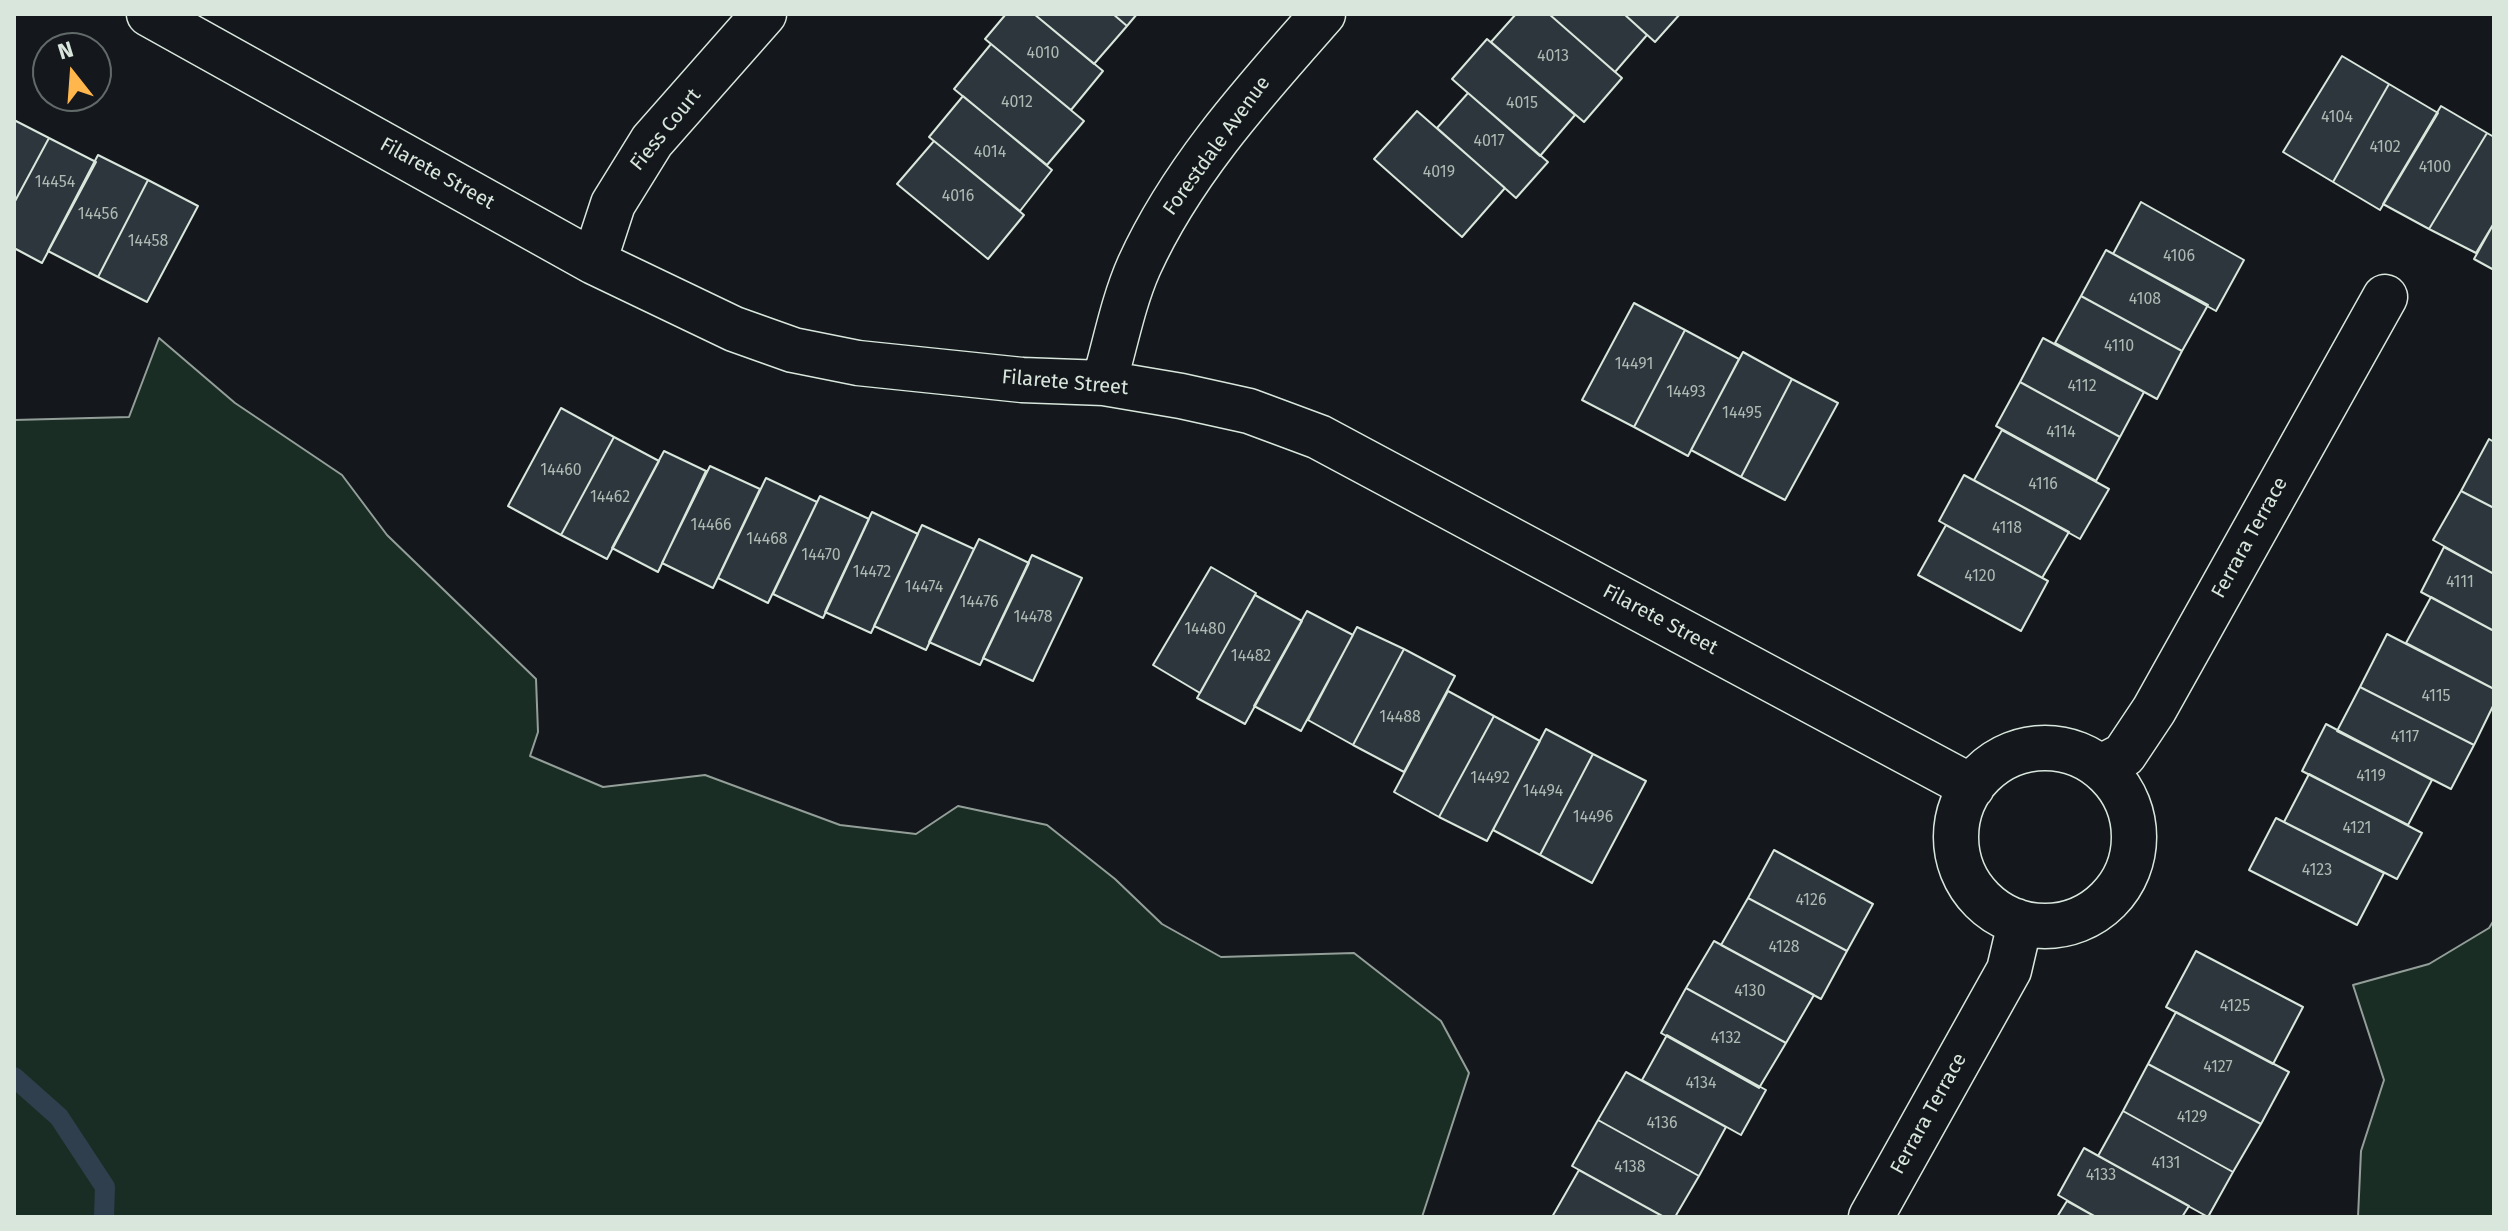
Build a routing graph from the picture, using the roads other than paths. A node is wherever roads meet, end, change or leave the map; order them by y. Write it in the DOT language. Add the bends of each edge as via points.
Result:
graph roads {
  1 [pos="149,14"];
  2 [pos="764,14"];
  3 [pos="1323,14"];
  4 [pos="594,262"];
  5 [pos="2385,297"];
  6 [pos="1104,383"];
  7 [pos="2101,767"];
  8 [pos="1972,787"];
  9 [pos="2016,921"];
  10 [pos="1871,1217"];
  1 -- 4 [label="street, Filarete Street"];
  2 -- 4 [label="street, Fiess Court" via="652,141 613,204"];
  3 -- 6 [label="street, Forestdale Avenue" via="1195,170 1163,219 1138,269"];
  4 -- 6 [label="street, Filarete Street" via="719,322 793,350 858,363"];
  5 -- 7 [label="street, Ferrara Terrace" via="2154,710 2124,755"];
  6 -- 8 [label="street, Filarete Street" via="1249,411 1319,437"];
  7 -- 8 [label="street" via="2070,751 2030,749 2009,755"];
  7 -- 9 [label="street" via="2126,797 2134,824 2125,876 2092,913 2035,926"];
  8 -- 9 [label="street" via="1956,827 1962,870 1977,895"];
  9 -- 10 [label="street, Ferrara Terrace" via="2009,970"];
}
